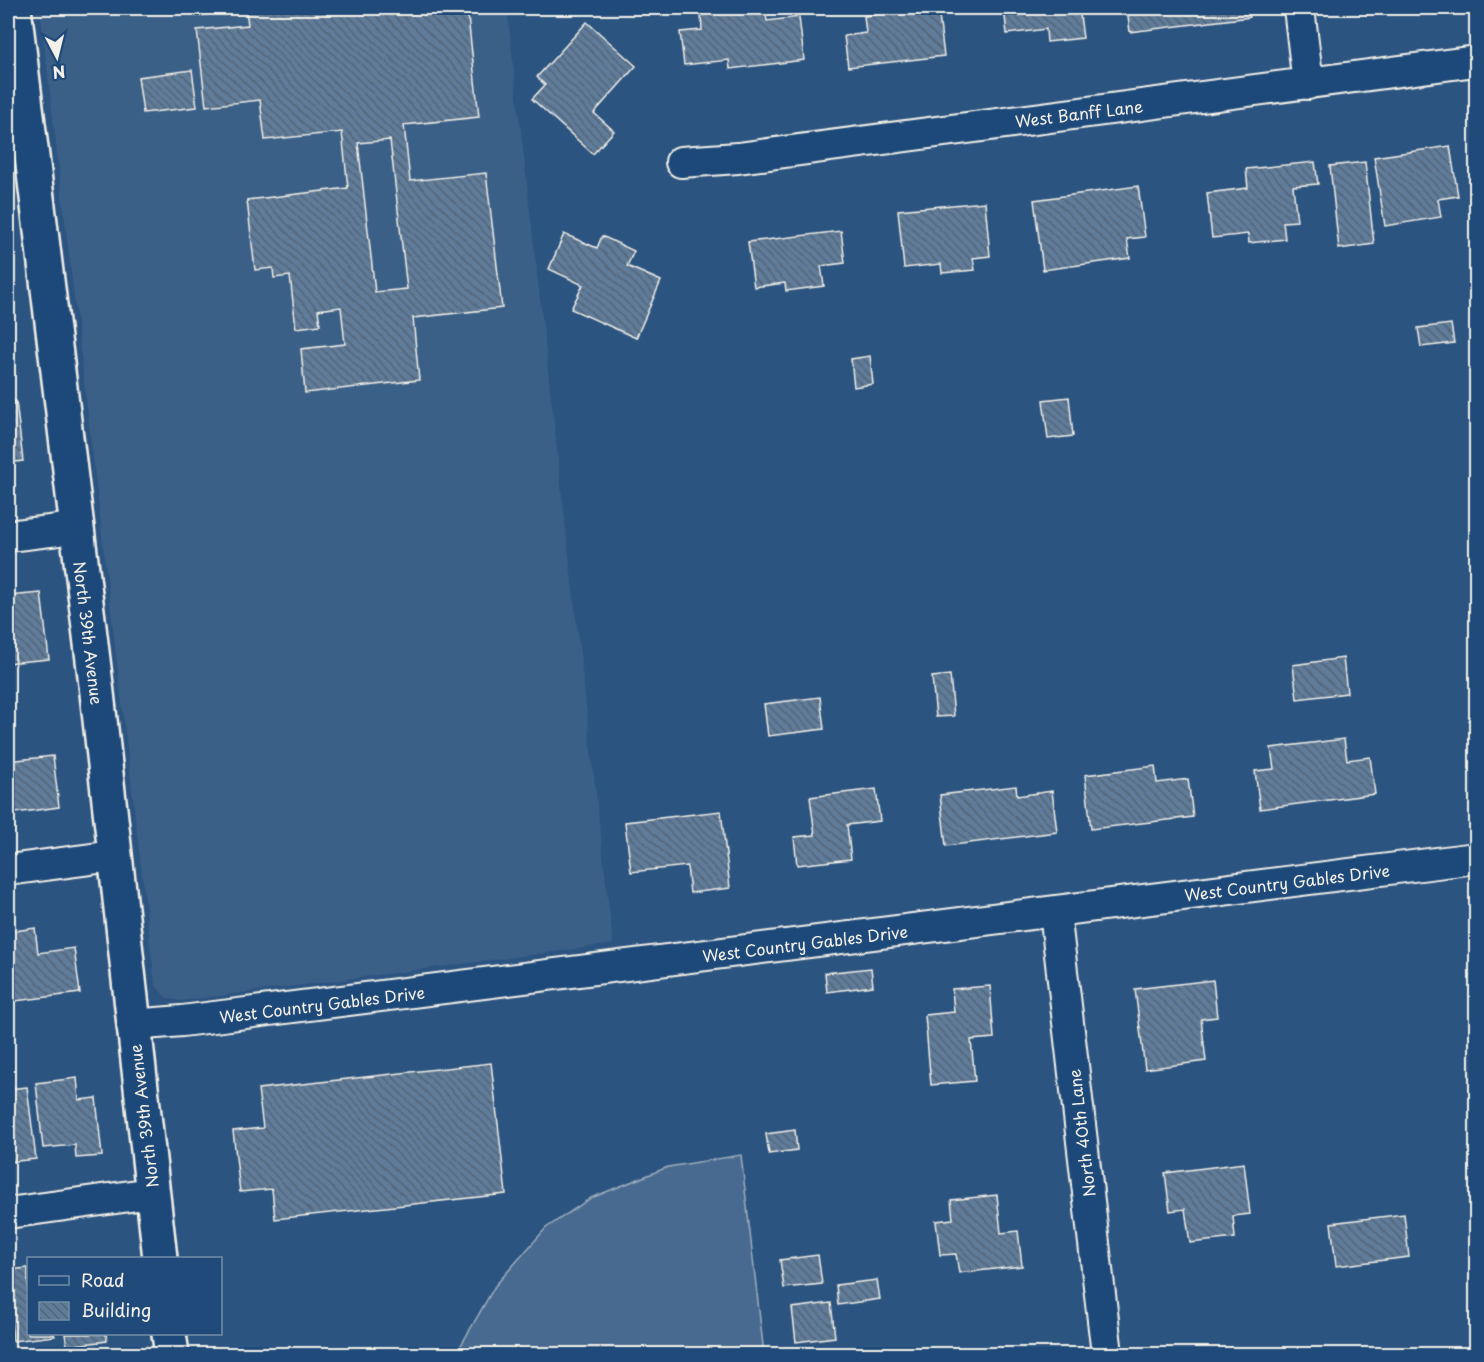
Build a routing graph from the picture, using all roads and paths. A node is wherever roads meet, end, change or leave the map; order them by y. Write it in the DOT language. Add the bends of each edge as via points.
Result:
graph roads {
  1 [pos="14,8"];
  2 [pos="1299,8"];
  3 [pos="1476,61"];
  4 [pos="1308,84"];
  5 [pos="681,162"];
  6 [pos="75,528"];
  7 [pos="8,536"];
  8 [pos="114,856"];
  9 [pos="1476,858"];
  10 [pos="8,870"];
  11 [pos="1055,912"];
  12 [pos="132,1025"];
  13 [pos="152,1194"];
  14 [pos="8,1213"];
  15 [pos="160,1257"];
  16 [pos="169,1335"];
  17 [pos="172,1354"];
  18 [pos="1107,1354"];
  1 -- 6 [label="street, North 39th Avenue"];
  2 -- 4 [label="street"];
  3 -- 4 [label="street, West Banff Lane"];
  4 -- 5 [label="street, West Banff Lane" via="738,158"];
  6 -- 7 [label="street"];
  6 -- 8 [label="street, North 39th Avenue"];
  8 -- 10 [label="street"];
  8 -- 12 [label="street, North 39th Avenue"];
  9 -- 11 [label="street, West Country Gables Drive"];
  11 -- 12 [label="street, West Country Gables Drive" via="182,1022"];
  11 -- 18 [label="street, North 40th Lane"];
  12 -- 13 [label="street, North 39th Avenue"];
  13 -- 14 [label="street"];
  13 -- 15 [label="street, North 39th Avenue"];
  16 -- 17 [label="street"];
}
